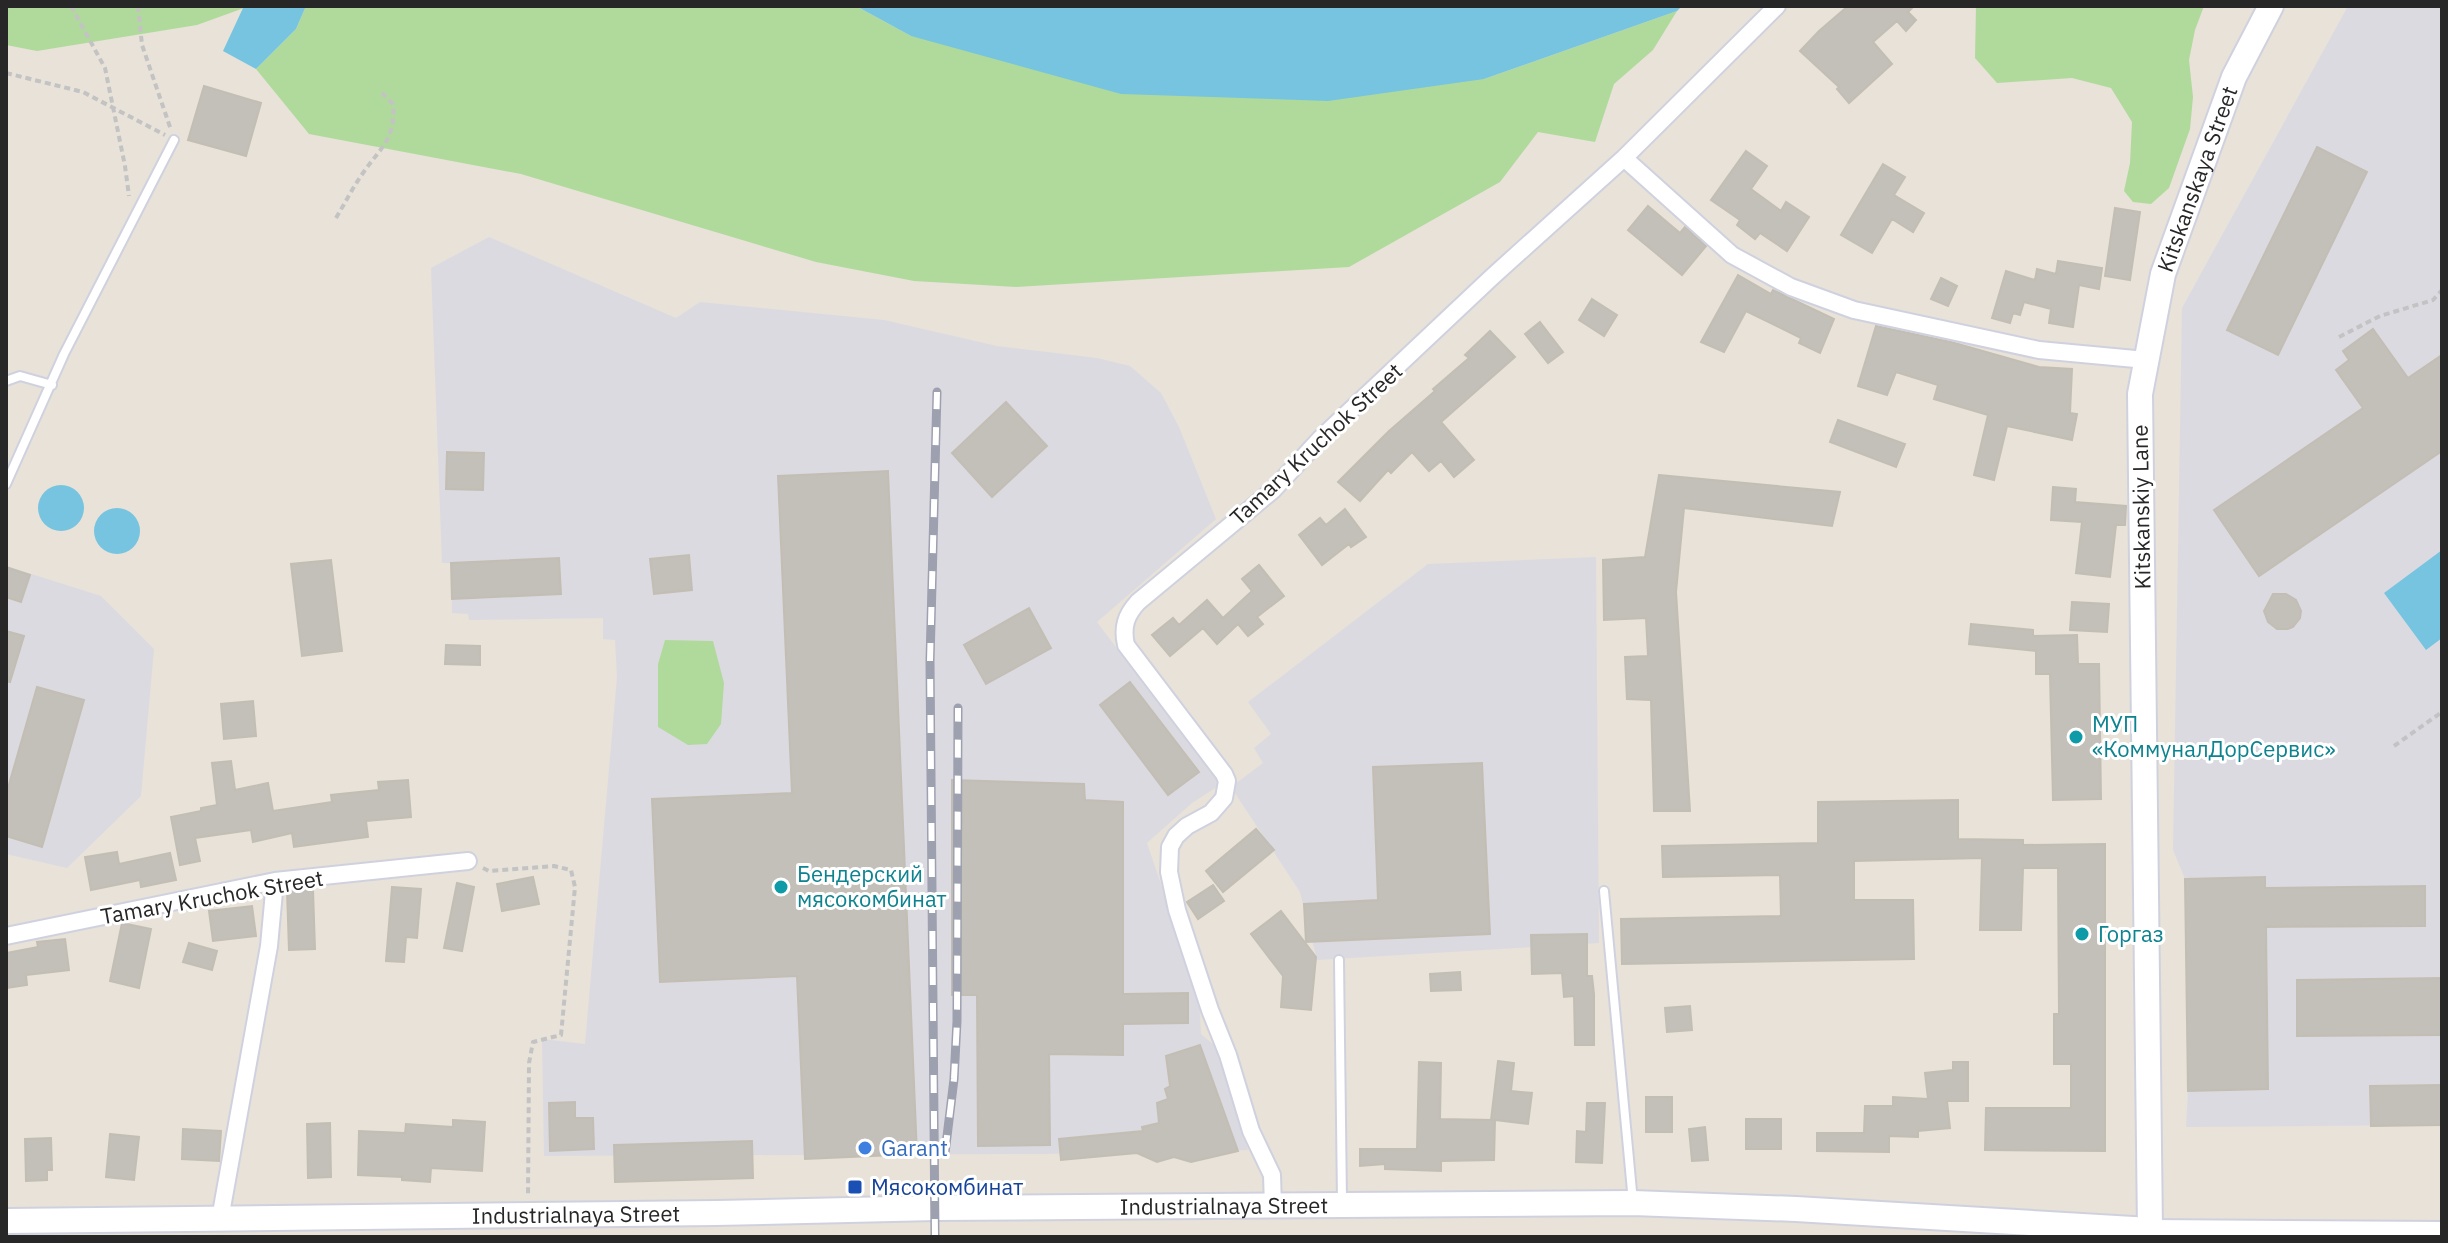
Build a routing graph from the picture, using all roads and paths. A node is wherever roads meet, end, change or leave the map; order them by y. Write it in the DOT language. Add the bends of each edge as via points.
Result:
graph roads {
  1 [pos="71,6"];
  2 [pos="138,6"];
  3 [pos="1777,6"];
  4 [pos="2271,6"];
  5 [pos="6,73"];
  6 [pos="381,92"];
  7 [pos="114,108"];
  8 [pos="174,140"];
  9 [pos="1624,158"];
  10 [pos="336,218"];
  11 [pos="131,222"];
  12 [pos="2442,290"];
  13 [pos="2339,337"];
  14 [pos="2146,360"];
  15 [pos="6,381"];
  16 [pos="52,385"];
  17 [pos="6,484"];
  18 [pos="2442,712"];
  19 [pos="2394,746"];
  20 [pos="468,861"];
  21 [pos="275,881"];
  22 [pos="1604,891"];
  23 [pos="6,936"];
  24 [pos="1339,960"];
  25 [pos="1633,1203"];
  26 [pos="1342,1205"];
  27 [pos="1273,1206"];
  28 [pos="528,1215"];
  29 [pos="220,1219"];
  30 [pos="6,1221"];
  31 [pos="2150,1230"];
  32 [pos="2442,1232"];
  1 -- 7 [label="path" via="105,68"];
  2 -- 8 [label="path" via="142,45"];
  3 -- 9 [label="street, Tamary Kruchok Street"];
  4 -- 14 [label="main road, Kitskanskaya Street" via="2234,77 2163,274"];
  5 -- 7 [label="path" via="83,92"];
  6 -- 10 [label="path" via="393,104 389,139"];
  7 -- 8 [label="path"];
  7 -- 11 [label="path"];
  8 -- 11 [label="lane"];
  9 -- 14 [label="street" via="1732,255 1791,287 1854,310 2039,350"];
  9 -- 27 [label="street, Tamary Kruchok Street" via="1321,438 1273,490 1138,602 1126,620 1126,645 1227,781 1219,806 1176,836 1169,872 1251,1131 1272,1175"];
  11 -- 16 [label="lane"];
  12 -- 13 [label="path" via="2433,300 2380,316"];
  14 -- 31 [label="main road, Kitskanskiy Lane" via="2140,394"];
  15 -- 16 [label="lane" via="20,376"];
  16 -- 17 [label="lane"];
  18 -- 19 [label="path"];
  20 -- 21 [label="street, Tamary Kruchok Street"];
  20 -- 28 [label="path" via="489,871 554,866 571,870 575,887 561,1035 533,1042 529,1063"];
  21 -- 23 [label="street, Tamary Kruchok Street"];
  21 -- 29 [label="street" via="269,946"];
  22 -- 25 [label="lane"];
  24 -- 26 [label="lane"];
  25 -- 26 [label="main road, Industrialnaya Street"];
  25 -- 31 [label="main road, Industrialnaya Street"];
  26 -- 27 [label="main road, Industrialnaya Street"];
  27 -- 28 [label="main road, Industrialnaya Street"];
  28 -- 29 [label="main road, Industrialnaya Street"];
  29 -- 30 [label="main road, Industrialnaya Street" via="49,1225"];
  31 -- 32 [label="street, Industrialnaya Street"];
}
